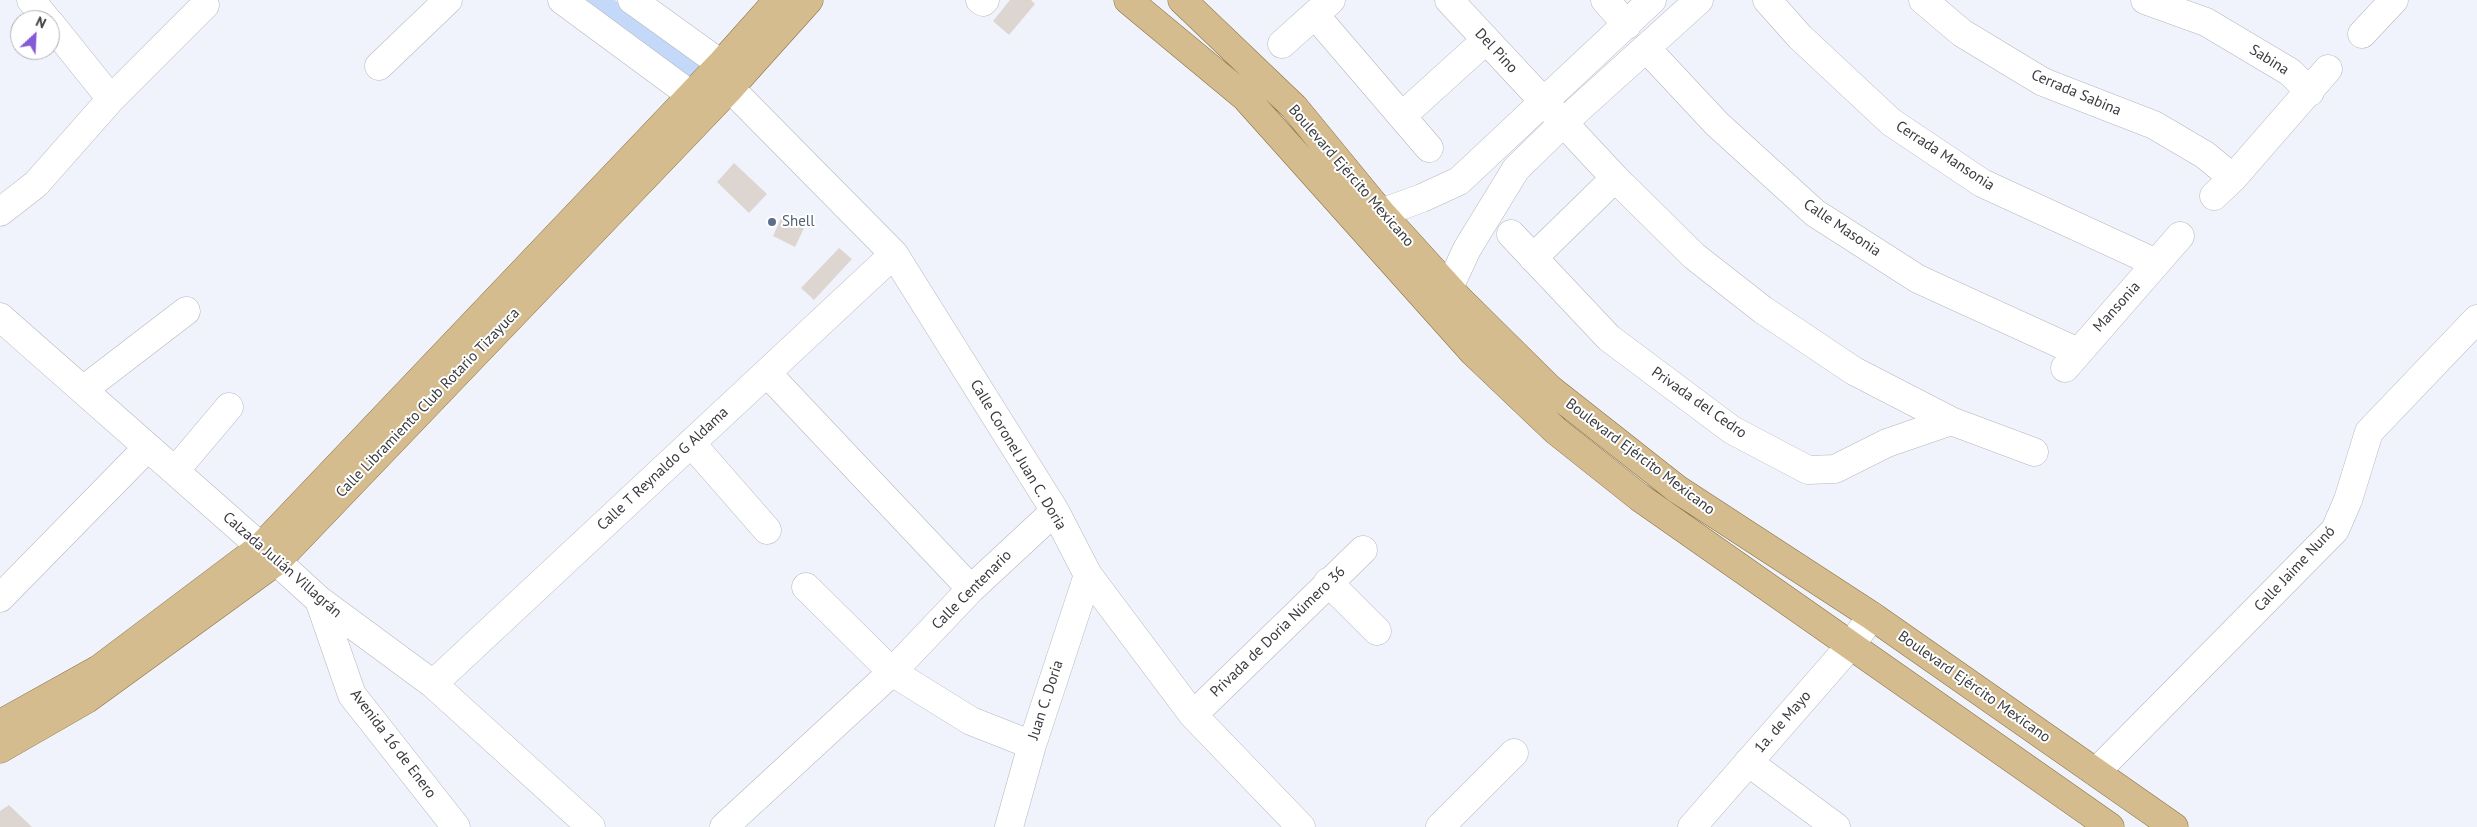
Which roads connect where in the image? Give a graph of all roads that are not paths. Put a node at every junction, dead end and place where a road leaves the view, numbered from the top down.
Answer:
1 (31, 0) edge
2 (448, 0) edge
3 (562, 0) edge
4 (632, 0) edge
5 (778, 0) edge
6 (808, 0) edge
7 (980, 0) edge
8 (985, 0) edge
9 (1128, 0) edge
10 (1182, 0) edge
11 (1450, 0) edge
12 (1605, 0) edge
13 (1652, 0) edge
14 (1699, 0) edge
15 (1767, 0) edge
16 (1923, 0) edge
17 (2145, 0) edge
18 (2394, 0) edge
19 (205, 5) dead end
20 (1323, 8) edge
21 (39, 10) edge
22 (1627, 24) junction
23 (2362, 34) dead end
24 (60, 35) edge
25 (1486, 40) junction
26 (1282, 44) dead end
27 (1646, 48) junction
28 (379, 66) dead end
29 (2328, 69) dead end
30 (725, 76) junction
31 (2310, 92) junction
32 (691, 95) junction
33 (111, 99) junction
34 (1543, 101) junction
35 (1402, 116) junction
36 (1563, 123) junction
37 (1495, 146) junction
38 (1429, 148) dead end
39 (1516, 169) junction
40 (1615, 178) junction
41 (1459, 181) junction
42 (0, 212) edge
43 (1488, 212) junction
44 (1381, 213) junction
45 (1511, 234) dead end
46 (2180, 236) dead end
47 (894, 254) junction
48 (1533, 258) junction
49 (2156, 263) junction
50 (1449, 288) junction
51 (186, 311) dead end
52 (0, 317) edge
53 (2477, 319) edge
54 (2071, 360) joint
55 (767, 373) junction
56 (83, 390) junction
57 (230, 407) dead end
58 (1951, 421) junction
59 (692, 443) junction
60 (148, 448) junction
61 (2034, 452) dead end
62 (175, 471) junction
63 (1055, 511) junction
64 (766, 530) dead end
65 (1363, 550) dead end
66 (269, 554) junction
67 (1088, 575) junction
68 (1328, 582) junction
69 (6, 583) edge
70 (806, 587) dead end
71 (971, 589) junction
72 (319, 600) junction
73 (1872, 616) junction
74 (1377, 631) dead end
75 (1850, 646) junction
76 (892, 672) junction
77 (433, 684) junction
78 (1193, 715) junction
79 (0, 724) edge
80 (1032, 745) junction
81 (0, 749) edge
82 (1514, 752) dead end
83 (1748, 762) junction
84 (2096, 772) junction
85 (456, 827) edge
86 (591, 827) edge
87 (724, 827) edge
88 (1009, 827) edge
89 (1301, 827) edge
90 (1440, 827) edge
91 (1692, 827) edge
92 (1836, 827) edge
93 (2110, 827) edge
94 (2174, 827) edge

1 - 21 street
2 - 28 street
3 - 32 street
4 - 30 street, Calle Coronel Juan C. Doria
5 - 30 main road, Calle Libramiento Club Rotario Tizayuca
6 - 30 main road, Calle Libramiento Club Rotario Tizayuca
7 - 8 street
9 - 75 main road, Boulevard Ejército Mexicano
10 - 44 main road, Boulevard Ejército Mexicano
11 - 25 street, Del Pino
12 - 22 street
13 - 22 street
14 - 27 street
15 - 49 street, Cerrada Mansonia
16 - 31 street, Cerrada Sabina
17 - 31 street, Sabina
18 - 23 street
19 - 33 street
20 - 26 street
20 - 35 street
22 - 34 street
24 - 33 street
25 - 34 street, Del Pino
25 - 35 street
27 - 36 street
27 - 54 street, Calle Masonia
29 - 31 street
30 - 32 main road, Calle Libramiento Club Rotario Tizayuca
30 - 47 street, Calle Coronel Juan C. Doria
30 - 66 main road, Calle Libramiento Club Rotario Tizayuca
32 - 66 main road, Calle Libramiento Club Rotario Tizayuca
33 - 42 street
34 - 36 street, Del Pino
34 - 37 street
35 - 38 street
36 - 39 street
36 - 40 street
37 - 39 street
37 - 41 street
39 - 43 street
40 - 48 street
40 - 58 street
41 - 43 street
41 - 44 street
43 - 50 street
44 - 50 main road, Boulevard Ejército Mexicano
45 - 48 street, Privada del Cedro
46 - 49 street, Mansonia
47 - 55 street, Calle T Reynaldo G Aldama
47 - 63 street, Calle Coronel Juan C. Doria
48 - 58 street, Privada del Cedro
49 - 54 street, Mansonia
50 - 73 main road, Boulevard Ejército Mexicano
51 - 56 street
52 - 56 street, Calzada Julián Villagrán
53 - 84 street, Calle Jaime Nunó
55 - 59 street, Calle T Reynaldo G Aldama
55 - 71 street
56 - 60 street, Calzada Julián Villagrán
57 - 62 street
58 - 61 street
59 - 64 street
59 - 77 street, Calle T Reynaldo G Aldama
60 - 62 street, Calzada Julián Villagrán
60 - 69 street
62 - 66 street, Calzada Julián Villagrán
63 - 67 street, Calle Coronel Juan C. Doria
63 - 71 street, Calle Centenario
65 - 68 street, Privada de Doria Número 36
66 - 72 street, Calzada Julián Villagrán
66 - 79 main road, Calle Libramiento Club Rotario Tizayuca
66 - 81 main road, Calle Libramiento Club Rotario Tizayuca
67 - 78 street, Calle Coronel Juan C. Doria
67 - 80 street, Juan C. Doria
68 - 74 street
68 - 78 street, Privada de Doria Número 36
70 - 76 street
71 - 76 street, Calle Centenario
72 - 77 street, Calzada Julián Villagrán
72 - 85 street, Avenida 16 de Enero
73 - 75 street, 1a. de Mayo
73 - 84 main road, Boulevard Ejército Mexicano
75 - 83 street, 1a. de Mayo
75 - 93 main road, Boulevard Ejército Mexicano
76 - 80 street
76 - 87 street, Calle Centenario
77 - 86 street, Calzada Julián Villagrán
78 - 89 street, Calle Coronel Juan C. Doria
80 - 88 street, Juan C. Doria
82 - 90 street
83 - 91 street, 1a. de Mayo
83 - 92 street
84 - 94 main road, Boulevard Ejército Mexicano

